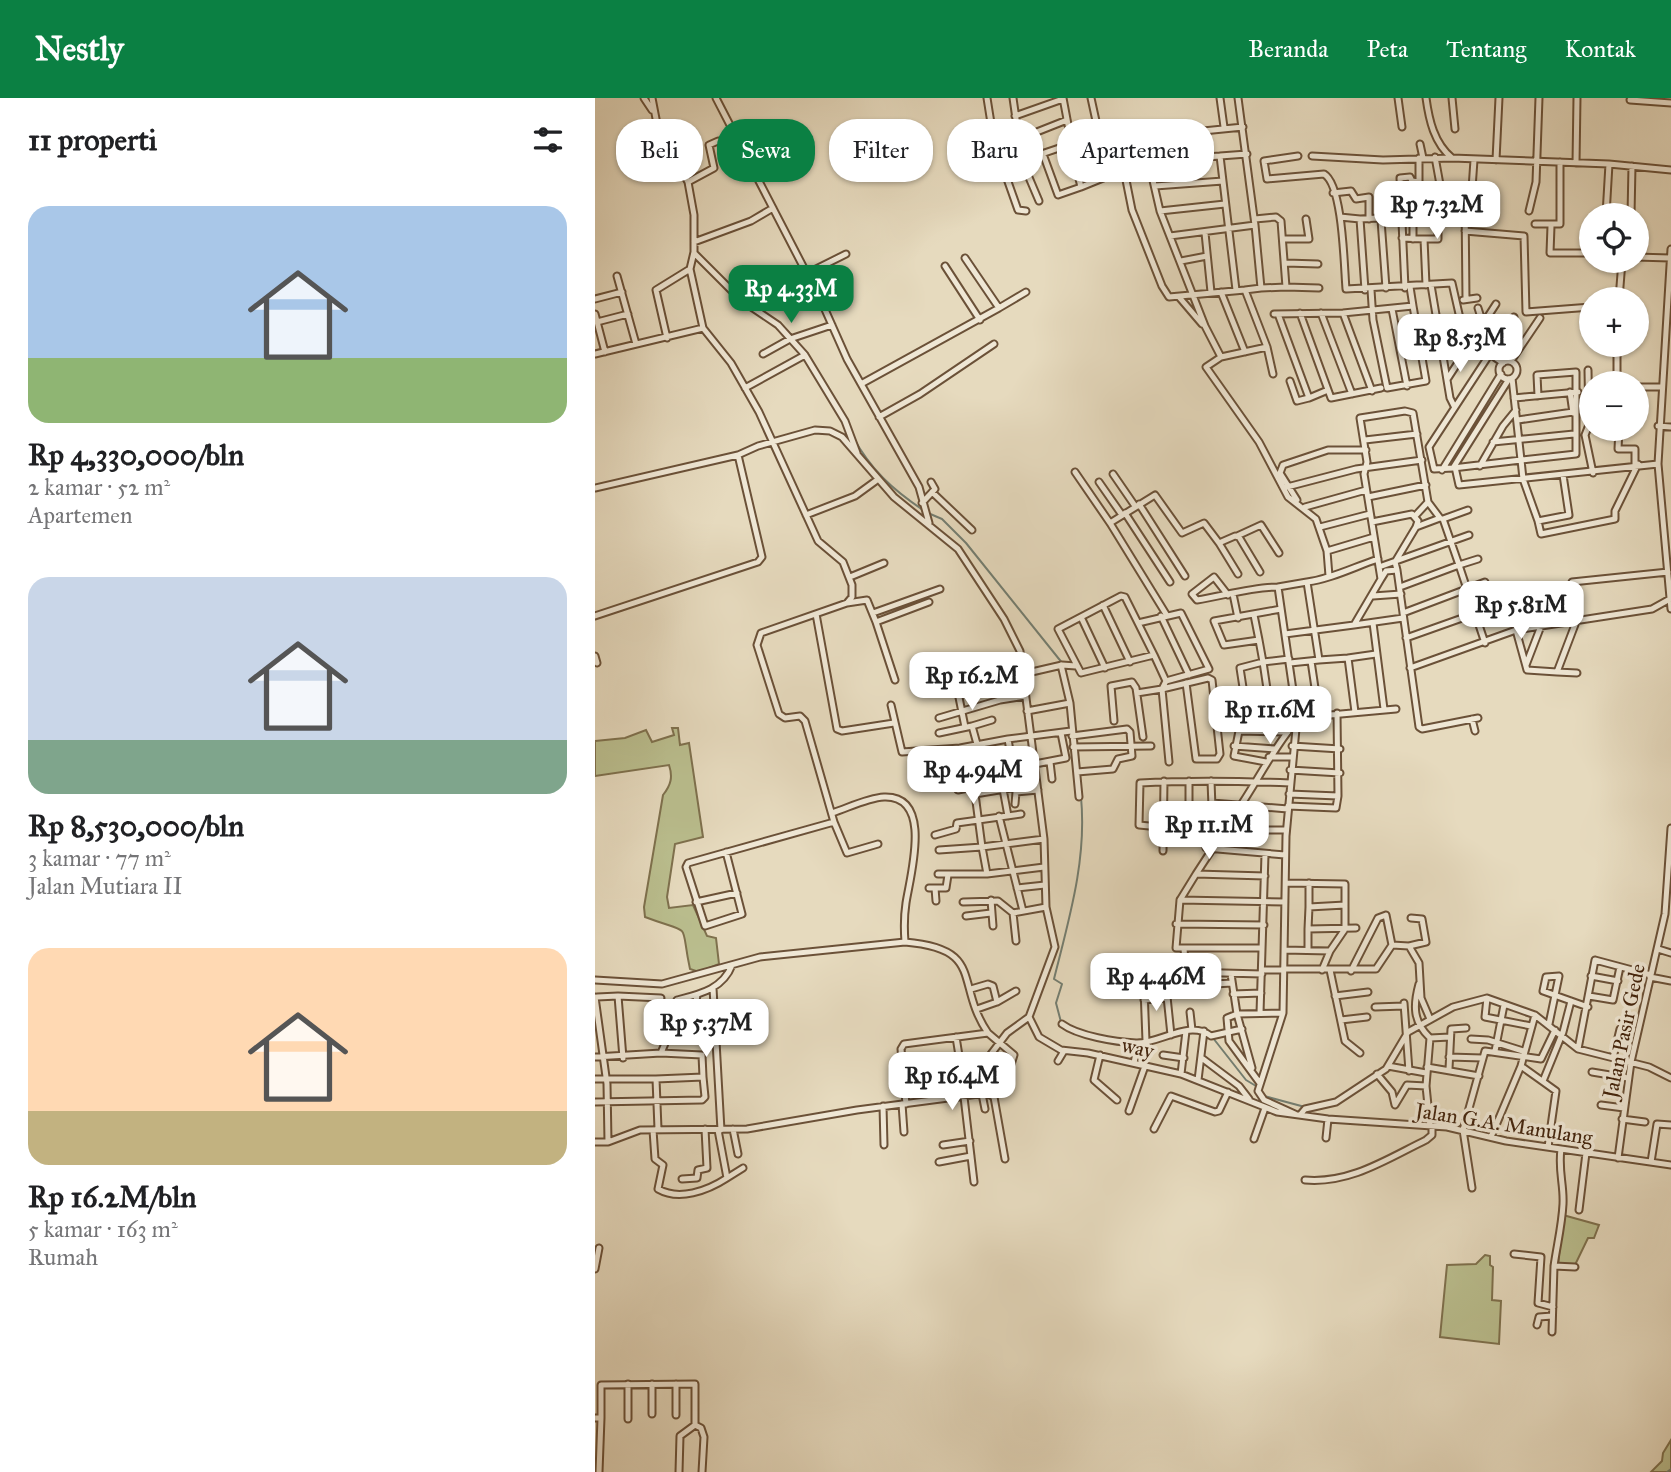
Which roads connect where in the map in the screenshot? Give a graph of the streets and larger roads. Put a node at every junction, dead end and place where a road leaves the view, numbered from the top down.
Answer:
1 (644, 98) edge
2 (652, 98) edge
3 (716, 98) edge
4 (987, 98) edge
5 (1013, 98) edge
6 (1063, 98) edge
7 (1091, 98) edge
8 (1220, 98) edge
9 (1238, 98) edge
10 (1398, 98) edge
11 (1426, 98) edge
12 (1452, 98) edge
13 (1499, 98) edge
14 (1539, 98) edge
15 (1577, 98) edge
16 (1630, 100) dead end
17 (1671, 103) edge
18 (654, 112) junction
19 (1016, 116) junction
20 (656, 119) edge
21 (990, 119) edge
22 (1016, 119) edge
23 (1067, 119) edge
24 (1095, 119) edge
25 (1224, 127) junction
26 (1243, 127) junction
27 (1402, 127) dead end
28 (1214, 128) edge
29 (1455, 128) dead end
30 (717, 141) edge
31 (1420, 144) dead end
32 (1057, 149) edge
33 (1269, 152) dead end
34 (1043, 154) joint
35 (1247, 154) junction
36 (1214, 156) edge
37 (1220, 156) junction
38 (1299, 156) dead end
39 (1312, 156) dead end
40 (1435, 157) junction
41 (1421, 158) junction
42 (1452, 158) junction
43 (1272, 159) junction
44 (1474, 160) junction
45 (1496, 160) junction
46 (1536, 161) junction
47 (1560, 162) junction
48 (1576, 163) junction
49 (1609, 164) junction
50 (1632, 166) junction
51 (1671, 170) edge
52 (703, 174) edge
53 (1223, 181) junction
54 (688, 182) edge
55 (1008, 182) edge
56 (1031, 182) edge
57 (1080, 182) edge
58 (1095, 182) edge
59 (1126, 182) edge
60 (1153, 182) edge
61 (1419, 182) junction
62 (1154, 186) junction
63 (1081, 187) junction
64 (1333, 193) junction
65 (1039, 201) dead end
66 (1402, 201) junction
67 (1471, 203) junction
68 (1607, 203) edge
69 (1630, 203) edge
70 (1225, 204) junction
71 (773, 208) junction
72 (1026, 211) dead end
73 (1160, 211) junction
74 (1413, 211) dead end
75 (1529, 211) dead end
76 (1340, 217) junction
77 (1306, 219) dead end
78 (1360, 219) junction
79 (1369, 219) junction
80 (1255, 222) junction
81 (1535, 224) dead end
82 (1438, 226) dead end
83 (1551, 226) junction
84 (1229, 229) junction
85 (1465, 231) junction
86 (1205, 233) junction
87 (1170, 236) junction
88 (1283, 239) junction
89 (1309, 239) junction
90 (1402, 239) junction
91 (1413, 239) junction
92 (1424, 239) junction
93 (1317, 240) dead end
94 (694, 242) junction
95 (1671, 249) edge
96 (694, 252) junction
97 (1579, 253) edge
98 (846, 254) dead end
99 (1207, 256) junction
100 (965, 258) dead end
101 (1649, 258) edge
102 (1671, 259) edge
103 (1181, 261) junction
104 (1286, 263) junction
105 (1318, 264) dead end
106 (945, 266) dead end
107 (690, 269) junction
108 (806, 274) junction
109 (617, 275) dead end
110 (810, 282) junction
111 (1429, 285) junction
112 (1286, 287) junction
113 (1408, 287) junction
114 (1261, 288) junction
115 (1319, 288) dead end
116 (1386, 288) junction
117 (1236, 290) junction
118 (1245, 290) junction
119 (1368, 290) junction
120 (622, 292) junction
121 (1026, 292) dead end
122 (1211, 292) junction
123 (1221, 292) junction
124 (1194, 295) junction
125 (1179, 297) junction
126 (1477, 298) dead end
127 (595, 299) edge
128 (1466, 299) junction
129 (1456, 301) junction
130 (1496, 304) dead end
131 (1413, 306) junction
132 (756, 308) junction
133 (999, 308) junction
134 (1478, 308) dead end
135 (1579, 308) edge
136 (1392, 309) junction
137 (1372, 310) junction
138 (1300, 313) junction
139 (1321, 313) junction
140 (1343, 313) junction
141 (595, 314) edge
142 (628, 314) junction
143 (1514, 317) dead end
144 (1540, 318) dead end
145 (980, 320) junction
146 (597, 322) junction
147 (1483, 324) junction
148 (832, 326) junction
149 (1205, 327) junction
150 (703, 328) junction
151 (667, 338) junction
152 (790, 339) junction
153 (1667, 341) edge
154 (1471, 342) junction
155 (636, 344) junction
156 (994, 344) dead end
157 (1267, 347) junction
158 (605, 352) junction
159 (1245, 352) junction
160 (1490, 353) junction
161 (595, 354) edge
162 (763, 354) dead end
163 (805, 355) junction
164 (1219, 359) junction
165 (1511, 361) junction
166 (1503, 363) junction
167 (1662, 369) junction
168 (1671, 370) edge
169 (1273, 374) dead end
170 (1501, 374) junction
171 (1448, 378) junction
172 (1511, 378) junction
173 (1290, 381) dead end
174 (861, 384) junction
175 (1407, 386) junction
176 (1649, 387) edge
177 (1661, 387) junction
178 (745, 388) junction
179 (1381, 388) dead end
180 (1328, 390) junction
181 (1372, 391) junction
182 (1570, 392) junction
183 (1578, 392) junction
184 (1352, 394) junction
185 (1538, 397) junction
186 (1309, 398) junction
187 (1514, 398) junction
188 (1454, 406) junction
189 (1516, 411) junction
190 (1573, 412) junction
191 (879, 417) junction
192 (1518, 420) junction
193 (1575, 421) junction
194 (1658, 426) junction
195 (1671, 427) edge
196 (1417, 434) junction
197 (1574, 434) junction
198 (1518, 439) junction
199 (1365, 440) junction
200 (1586, 441) edge
201 (1618, 441) edge
202 (773, 442) junction
203 (1493, 442) junction
204 (1366, 450) junction
205 (738, 455) junction
206 (858, 456) junction
207 (1422, 460) junction
208 (1521, 460) junction
209 (1658, 464) junction
210 (1636, 465) junction
211 (1480, 466) junction
212 (1454, 467) junction
213 (1365, 470) junction
214 (1442, 470) junction
215 (1075, 472) dead end
216 (1593, 473) junction
217 (1113, 474) dead end
218 (1563, 475) junction
219 (1523, 479) junction
220 (877, 480) junction
221 (932, 482) dead end
222 (1099, 482) dead end
223 (1426, 485) junction
224 (595, 488) edge
225 (1287, 488) junction
226 (932, 492) junction
227 (1367, 494) junction
228 (1428, 502) junction
229 (1137, 505) junction
230 (1302, 505) junction
231 (1671, 505) edge
232 (1660, 506) junction
233 (923, 507) junction
234 (1468, 510) dead end
235 (1123, 514) junction
236 (1370, 514) junction
237 (806, 515) junction
238 (1416, 515) junction
239 (1442, 518) junction
240 (1538, 521) junction
241 (1372, 522) junction
242 (1110, 523) junction
243 (930, 526) junction
244 (1320, 527) junction
245 (1416, 527) junction
246 (972, 530) dead end
247 (1469, 535) dead end
248 (1237, 536) junction
249 (1374, 537) junction
250 (1451, 542) junction
251 (1219, 543) junction
252 (1327, 551) junction
253 (1279, 553) dead end
254 (1377, 559) junction
255 (1478, 559) dead end
256 (1395, 562) junction
257 (884, 563) dead end
258 (1459, 565) junction
259 (1379, 567) junction
260 (1397, 570) junction
261 (1260, 572) dead end
262 (1668, 572) junction
263 (1238, 574) dead end
264 (1185, 576) dead end
265 (1329, 576) junction
266 (850, 577) junction
267 (1381, 579) junction
268 (1170, 582) dead end
269 (1307, 582) junction
270 (1572, 582) dead end
271 (1485, 583) dead end
272 (1278, 587) junction
273 (940, 589) dead end
274 (1467, 590) junction
275 (1400, 591) junction
276 (1230, 595) junction
277 (1373, 596) junction
278 (1670, 599) edge
279 (929, 602) dead end
280 (848, 603) junction
281 (1103, 605) junction
282 (1510, 606) dead end
283 (1281, 609) junction
284 (1671, 609) edge
285 (873, 613) junction
286 (816, 614) junction
287 (1163, 615) junction
288 (1254, 615) junction
289 (1403, 615) junction
290 (1475, 615) junction
291 (595, 616) edge
292 (1081, 617) junction
293 (1238, 618) junction
294 (876, 622) junction
295 (1576, 622) junction
296 (1138, 623) junction
297 (1373, 623) junction
298 (1354, 625) junction
299 (1541, 626) junction
300 (1516, 630) junction
301 (1315, 631) junction
302 (1285, 634) junction
303 (1406, 638) junction
304 (1259, 640) junction
305 (1485, 643) junction
306 (1376, 654) junction
307 (1154, 655) junction
308 (595, 656) edge
309 (951, 658) dead end
310 (1348, 658) junction
311 (1319, 660) junction
312 (1022, 661) junction
313 (1290, 661) junction
314 (1311, 661) junction
315 (1130, 662) junction
316 (1263, 662) junction
317 (597, 663) dead end
318 (1063, 665) junction
319 (1526, 665) junction
320 (1076, 666) junction
321 (995, 668) junction
322 (1105, 668) junction
323 (1410, 668) junction
324 (1557, 673) junction
325 (1577, 673) dead end
326 (1023, 674) junction
327 (1189, 675) junction
328 (956, 677) junction
329 (895, 680) dead end
330 (1167, 681) junction
331 (1186, 683) junction
332 (1162, 688) junction
333 (1137, 693) junction
334 (1025, 696) junction
335 (1000, 700) junction
336 (1070, 703) junction
337 (891, 705) dead end
338 (1246, 707) junction
339 (1271, 709) junction
340 (1297, 709) junction
341 (1384, 709) junction
342 (1396, 709) dead end
343 (1027, 711) junction
344 (962, 712) junction
345 (1355, 712) junction
346 (1338, 713) junction
347 (1319, 715) junction
348 (939, 718) dead end
349 (1297, 718) junction
350 (992, 720) dead end
351 (1114, 722) dead end
352 (894, 723) junction
353 (972, 726) junction
354 (965, 727) junction
355 (1294, 729) junction
356 (1238, 731) junction
357 (1475, 731) dead end
358 (939, 733) dead end
359 (1061, 733) junction
360 (1287, 733) junction
361 (1071, 734) junction
362 (1031, 737) junction
363 (1143, 737) dead end
364 (1008, 739) junction
365 (977, 744) junction
366 (1132, 746) junction
367 (1151, 746) dead end
368 (1234, 746) junction
369 (1292, 746) junction
370 (1073, 747) junction
371 (960, 748) junction
372 (1340, 748) junction
373 (1275, 749) junction
374 (1291, 757) junction
375 (1267, 760) junction
376 (1050, 762) junction
377 (1169, 762) dead end
378 (1035, 764) junction
379 (1290, 770) junction
380 (1077, 772) junction
381 (1340, 772) junction
382 (1052, 779) dead end
383 (1164, 781) junction
384 (1189, 781) junction
385 (1211, 781) junction
386 (1255, 781) junction
387 (1290, 783) junction
388 (1016, 787) junction
389 (1037, 787) junction
390 (1003, 789) junction
391 (958, 790) dead end
392 (974, 790) junction
393 (1289, 794) junction
394 (1338, 796) junction
395 (1079, 797) dead end
396 (1212, 803) junction
397 (1014, 804) dead end
398 (1239, 805) junction
399 (1288, 807) junction
400 (832, 813) junction
401 (1021, 814) dead end
402 (1008, 816) junction
403 (999, 817) junction
404 (979, 818) junction
405 (834, 822) junction
406 (1163, 828) junction
407 (1671, 828) edge
408 (1189, 829) junction
409 (1224, 830) junction
410 (1286, 830) junction
411 (1213, 833) junction
412 (936, 835) dead end
413 (1044, 839) junction
414 (1005, 843) junction
415 (878, 844) dead end
416 (982, 847) junction
417 (939, 850) dead end
418 (1163, 851) dead end
419 (1211, 851) junction
420 (726, 852) junction
421 (1671, 853) edge
422 (1265, 854) junction
423 (1285, 855) junction
424 (1044, 867) junction
425 (1012, 869) junction
426 (938, 874) dead end
427 (987, 874) junction
428 (1196, 874) junction
429 (948, 875) junction
430 (1265, 876) junction
431 (1669, 879) edge
432 (1287, 883) junction
433 (1308, 883) junction
434 (1045, 885) junction
435 (1017, 888) junction
436 (737, 892) junction
437 (991, 900) junction
438 (1181, 900) junction
439 (1669, 900) edge
440 (936, 901) dead end
441 (1264, 901) junction
442 (696, 902) junction
443 (963, 902) dead end
444 (1285, 902) junction
445 (1346, 905) junction
446 (1046, 907) junction
447 (1309, 907) junction
448 (1023, 911) junction
449 (991, 913) junction
450 (1013, 913) junction
451 (982, 914) junction
452 (1668, 914) edge
453 (966, 916) dead end
454 (1411, 918) dead end
455 (982, 923) dead end
456 (1176, 924) junction
457 (1264, 925) junction
458 (993, 926) dead end
459 (1356, 928) dead end
460 (1308, 929) junction
461 (1345, 929) junction
462 (1661, 933) junction
463 (1670, 935) edge
464 (1016, 941) dead end
465 (905, 942) junction
466 (1392, 946) junction
467 (1409, 946) junction
468 (1184, 948) junction
469 (1262, 948) junction
470 (1658, 949) junction
471 (1284, 950) junction
472 (1308, 950) junction
473 (1330, 951) junction
474 (1671, 953) edge
475 (732, 965) junction
476 (1620, 967) junction
477 (1185, 970) junction
478 (1283, 970) junction
479 (1322, 970) junction
480 (1330, 970) junction
481 (1351, 971) junction
482 (1262, 972) junction
483 (1231, 974) junction
484 (1106, 976) dead end
485 (1591, 976) junction
486 (1650, 976) junction
487 (595, 980) edge
488 (1618, 981) junction
489 (1671, 981) edge
490 (1232, 984) junction
491 (1419, 984) junction
492 (1166, 987) junction
493 (713, 988) junction
494 (971, 989) junction
495 (1016, 991) dead end
496 (1368, 992) dead end
497 (1261, 993) junction
498 (1233, 994) junction
499 (697, 995) junction
500 (618, 996) junction
501 (1335, 996) junction
502 (1589, 996) junction
503 (596, 997) edge
504 (661, 998) dead end
505 (1167, 998) junction
506 (1487, 998) junction
507 (677, 1000) dead end
508 (1144, 1000) junction
509 (1571, 1001) junction
510 (997, 1002) junction
511 (1504, 1005) junction
512 (1375, 1007) dead end
513 (1588, 1007) junction
514 (977, 1009) junction
515 (1190, 1012) dead end
516 (1260, 1013) junction
517 (1283, 1013) junction
518 (1237, 1014) junction
519 (1535, 1015) junction
520 (1029, 1017) junction
521 (1367, 1017) dead end
522 (1430, 1018) junction
523 (1341, 1020) junction
524 (1501, 1022) junction
525 (1417, 1023) junction
526 (1062, 1024) dead end
527 (1549, 1024) junction
528 (1531, 1026) junction
529 (1467, 1028) dead end
530 (1241, 1029) junction
531 (1407, 1029) junction
532 (1620, 1029) dead end
533 (1555, 1030) junction
534 (1189, 1031) junction
535 (1205, 1031) junction
536 (1226, 1032) junction
537 (988, 1033) junction
538 (1563, 1034) junction
539 (1171, 1035) junction
540 (956, 1037) junction
541 (1450, 1037) junction
542 (1430, 1038) junction
543 (1471, 1040) dead end
544 (1146, 1041) junction
545 (1497, 1042) junction
546 (1138, 1043) junction
547 (999, 1044) junction
548 (1578, 1047) junction
549 (1064, 1051) junction
550 (1495, 1051) junction
551 (1523, 1051) junction
552 (661, 1053) junction
553 (1360, 1054) dead end
554 (1100, 1055) junction
555 (1163, 1055) dead end
556 (595, 1057) edge
557 (604, 1057) junction
558 (1449, 1057) junction
559 (1613, 1057) junction
560 (623, 1058) junction
561 (1184, 1058) junction
562 (1475, 1058) junction
563 (1482, 1058) junction
564 (1203, 1059) junction
565 (1521, 1059) junction
566 (1058, 1061) dead end
567 (960, 1062) dead end
568 (1631, 1062) junction
569 (1134, 1063) junction
570 (1145, 1066) junction
571 (1388, 1066) junction
572 (1521, 1066) junction
573 (1448, 1069) junction
574 (1427, 1070) junction
575 (1409, 1071) junction
576 (1009, 1072) dead end
577 (1253, 1072) junction
578 (1592, 1072) dead end
579 (1471, 1073) junction
580 (1181, 1074) junction
581 (1377, 1074) junction
582 (1479, 1076) junction
583 (703, 1077) junction
584 (1628, 1078) junction
585 (1671, 1078) edge
586 (595, 1079) edge
587 (606, 1079) junction
588 (656, 1079) junction
589 (1198, 1080) junction
590 (1543, 1081) junction
591 (1259, 1082) junction
592 (1426, 1086) junction
593 (984, 1093) junction
594 (1228, 1093) junction
595 (964, 1097) junction
596 (1117, 1100) dead end
597 (595, 1102) edge
598 (608, 1102) junction
599 (656, 1102) junction
600 (1251, 1102) junction
601 (904, 1104) junction
602 (1601, 1105) dead end
603 (883, 1106) junction
604 (1265, 1108) junction
605 (1624, 1108) junction
606 (985, 1109) dead end
607 (1129, 1111) dead end
608 (1298, 1115) junction
609 (1328, 1119) junction
610 (1622, 1119) junction
611 (1646, 1122) dead end
612 (1671, 1125) edge
613 (1431, 1126) junction
614 (705, 1129) junction
615 (733, 1129) junction
616 (1154, 1129) dead end
617 (656, 1130) junction
618 (720, 1130) junction
619 (1463, 1130) junction
620 (904, 1132) dead end
621 (1491, 1137) junction
622 (1326, 1138) dead end
623 (1254, 1139) dead end
624 (970, 1141) junction
625 (595, 1142) edge
626 (608, 1142) junction
627 (884, 1145) dead end
628 (943, 1145) dead end
629 (1548, 1147) junction
630 (1561, 1149) junction
631 (1586, 1153) junction
632 (738, 1154) dead end
633 (971, 1156) junction
634 (1618, 1157) junction
635 (1005, 1159) dead end
636 (939, 1161) dead end
637 (1651, 1162) junction
638 (1671, 1165) edge
639 (743, 1168) dead end
640 (727, 1178) junction
641 (682, 1179) dead end
642 (1305, 1180) dead end
643 (974, 1182) dead end
644 (1472, 1188) dead end
645 (1580, 1210) dead end
646 (599, 1248) dead end
647 (1514, 1254) dead end
648 (1541, 1257) junction
649 (1556, 1258) junction
650 (1555, 1266) junction
651 (1575, 1267) dead end
652 (595, 1269) edge
653 (1553, 1307) junction
654 (1552, 1316) junction
655 (1537, 1325) dead end
656 (1552, 1332) dead end
657 (628, 1384) junction
658 (652, 1384) junction
659 (676, 1384) junction
660 (652, 1414) dead end
661 (676, 1415) dead end
662 (598, 1418) edge
663 (628, 1419) dead end
664 (695, 1425) junction
665 (599, 1472) edge
666 (680, 1472) edge
667 (702, 1472) edge

1 - 18 street
2 - 18 street
3 - 71 street
4 - 21 street
5 - 19 street
6 - 19 street
6 - 23 street
7 - 24 street
8 - 25 street
9 - 26 street
10 - 27 street
11 - 42 street
12 - 29 street
13 - 45 street
14 - 46 street
15 - 48 street
16 - 17 street
18 - 20 street
19 - 22 street
25 - 26 street
25 - 28 street
26 - 35 street
30 - 52 street
31 - 41 street
32 - 34 street
33 - 43 street
34 - 63 street
35 - 37 street
35 - 80 street
36 - 37 street
37 - 53 street
38 - 43 street
39 - 41 street
40 - 41 street
40 - 42 street
40 - 67 street
41 - 61 street
42 - 44 street
43 - 64 street
44 - 45 street
44 - 67 street
45 - 46 street
46 - 47 street
46 - 75 street
47 - 48 street
47 - 83 street
48 - 49 street
49 - 50 street
49 - 68 street
50 - 51 street
50 - 69 street
53 - 62 street
53 - 70 street
54 - 94 street
55 - 72 street
56 - 65 street
57 - 63 street
58 - 63 street
59 - 125 street
60 - 62 street
61 - 66 street
61 - 66 street
62 - 73 street
64 - 76 street
64 - 79 street
66 - 90 street
67 - 85 street
70 - 73 street
70 - 84 street
71 - 94 street
71 - 108 street
73 - 87 street
74 - 91 street
76 - 78 street
76 - 119 street
77 - 89 street
78 - 79 street
78 - 119 street
79 - 116 street
80 - 84 street
80 - 88 street
80 - 114 street
81 - 83 street
82 - 92 street
83 - 97 street
84 - 86 street
84 - 117 street
85 - 128 street
85 - 135 street
86 - 87 street
86 - 99 street
87 - 103 street
88 - 89 street
88 - 104 street
89 - 93 street
90 - 91 street
90 - 113 street
91 - 92 street
92 - 111 street
94 - 96 street
95 - 102 street
96 - 107 street
96 - 132 street
98 - 108 street
99 - 103 street
99 - 122 street
100 - 133 street
101 - 102 street
102 - 153 street
103 - 124 street
104 - 105 street
104 - 112 street
106 - 145 street
107 - 150 street
107 - 151 street
108 - 110 street
109 - 120 street
110 - 132 street
110 - 148 street
111 - 113 street
111 - 129 street
111 - 171 street
112 - 114 street
112 - 115 street
113 - 116 street
113 - 131 street
114 - 118 street
116 - 119 street
117 - 118 street
117 - 123 street
118 - 157 street
119 - 137 street
120 - 127 street
120 - 142 street
121 - 133 street
122 - 123 street
122 - 124 street
123 - 159 street
124 - 125 street
124 - 149 street
125 - 149 street
126 - 128 street
128 - 129 street
129 - 154 street
130 - 147 street
131 - 136 street
131 - 175 street
132 - 152 street
133 - 145 street
134 - 147 street
136 - 137 street
136 - 175 street
137 - 140 street
137 - 175 street
138 - 139 street
138 - 180 street
138 - 186 street
139 - 140 street
139 - 184 street
140 - 181 street
141 - 146 street
142 - 146 street
142 - 155 street
143 - 160 street
144 - 165 street
145 - 174 street
146 - 158 street
147 - 154 street
148 - 152 street
148 - 174 street
149 - 164 street
150 - 151 street
150 - 178 street
151 - 155 street
152 - 162 street
152 - 163 street
153 - 167 street
154 - 160 street
154 - 171 street
155 - 158 street
156 - 191 street
157 - 159 street
157 - 169 street
158 - 161 street
159 - 164 street
160 - 166 street
160 - 188 street
163 - 178 street
163 - 206 street
164 - 230 street
165 - 166 street
165 - 172 street
166 - 170 street
167 - 168 street
167 - 177 street
170 - 172 street
170 - 214 street
171 - 188 street
172 - 187 street
172 - 212 street
173 - 186 street
174 - 191 street
176 - 177 street
177 - 194 street
178 - 202 street
179 - 181 street
180 - 184 street
180 - 186 street
181 - 184 street
182 - 183 street
182 - 185 street
182 - 190 street
183 - 185 street
183 - 193 street
185 - 187 street
187 - 189 street
188 - 214 street
189 - 192 street
189 - 203 street
190 - 192 street
190 - 193 street
191 - 233 street
192 - 198 street
193 - 197 street
194 - 195 street
194 - 209 street
196 - 199 street
196 - 199 street
196 - 207 street
197 - 198 street
197 - 208 street
198 - 203 street
198 - 208 street
199 - 204 street
200 - 216 street
201 - 210 street
202 - 205 street
202 - 206 street
202 - 237 street
203 - 211 street
204 - 213 street
204 - 225 street
205 - 224 street
205 - 291 street
206 - 220 street
207 - 213 street
207 - 223 street
208 - 211 street
208 - 219 street
209 - 210 street
209 - 232 street
210 - 216 street
210 - 240 street
211 - 212 street
212 - 214 street
212 - 219 street
213 - 225 street
213 - 227 street
215 - 242 street
216 - 218 street
217 - 229 street
218 - 219 street
218 - 240 street
219 - 240 street
220 - 237 street
220 - 243 street
221 - 226 street
222 - 235 street
223 - 227 street
223 - 228 street
225 - 230 street
226 - 233 street
226 - 246 street
227 - 230 street
227 - 236 street
228 - 238 street
228 - 239 street
229 - 235 street
229 - 251 street
229 - 264 street
230 - 244 street
231 - 232 street
232 - 262 street
233 - 243 street
234 - 239 street
235 - 242 street
235 - 268 street
236 - 241 street
236 - 244 street
237 - 266 street
238 - 241 street
238 - 245 street
239 - 245 street
239 - 250 street
241 - 249 street
242 - 287 street
243 - 312 street
244 - 252 street
245 - 256 street
247 - 250 street
248 - 251 street
248 - 253 street
248 - 261 street
249 - 252 street
249 - 254 street
250 - 256 street
250 - 258 street
251 - 263 street
252 - 265 street
254 - 259 street
254 - 265 street
255 - 258 street
256 - 259 street
256 - 260 street
257 - 266 street
258 - 274 street
258 - 275 street
259 - 267 street
260 - 267 street
260 - 275 street
262 - 270 street
262 - 278 street
265 - 269 street
266 - 280 street
267 - 277 street
269 - 272 street
269 - 301 street
271 - 274 street
272 - 276 street
272 - 283 street
273 - 285 street
274 - 289 street
274 - 290 street
275 - 277 street
275 - 289 street
276 - 276 street
276 - 293 street
277 - 298 street
278 - 284 street
278 - 295 street
279 - 294 street
280 - 285 street
280 - 286 street
281 - 292 street
281 - 296 street
281 - 315 street
282 - 290 street
283 - 288 street
283 - 302 street
285 - 294 street
286 - 352 street
286 - 400 street
287 - 296 street
287 - 327 street
287 - 327 street
288 - 293 street
288 - 304 street
289 - 297 street
289 - 303 street
290 - 303 street
290 - 305 street
292 - 320 street
292 - 322 street
293 - 304 street
294 - 329 street
295 - 299 street
295 - 324 street
296 - 307 street
297 - 298 street
297 - 306 street
298 - 301 street
299 - 300 street
299 - 319 street
300 - 305 street
300 - 319 street
301 - 302 street
301 - 311 street
302 - 313 street
303 - 323 street
304 - 316 street
305 - 323 street
306 - 310 street
306 - 341 street
307 - 315 street
307 - 330 street
308 - 317 street
309 - 328 street
310 - 311 street
310 - 345 street
311 - 314 street
312 - 321 street
312 - 326 street
313 - 314 street
313 - 316 street
313 - 340 street
314 - 347 street
315 - 322 street
316 - 338 street
316 - 339 street
318 - 320 street
318 - 326 street
318 - 336 street
319 - 324 street
320 - 322 street
321 - 328 street
321 - 335 street
323 - 357 street
324 - 325 street
326 - 334 street
327 - 330 street
328 - 344 street
330 - 332 street
331 - 331 street
331 - 332 street
332 - 333 street
332 - 377 street
333 - 351 street
333 - 363 street
334 - 335 street
334 - 343 street
335 - 344 street
336 - 343 street
336 - 361 street
337 - 352 street
338 - 339 street
338 - 356 street
339 - 340 street
340 - 349 street
341 - 342 street
341 - 345 street
343 - 362 street
344 - 348 street
344 - 354 street
345 - 346 street
346 - 347 street
346 - 372 street
347 - 349 street
349 - 355 street
350 - 353 street
352 - 371 street
353 - 354 street
353 - 365 street
354 - 358 street
355 - 360 street
355 - 369 street
356 - 360 street
356 - 368 street
359 - 361 street
359 - 362 street
359 - 376 street
360 - 373 street
361 - 366 street
361 - 370 street
362 - 364 street
362 - 378 street
364 - 365 street
364 - 388 street
365 - 371 street
366 - 367 street
366 - 370 street
366 - 380 street
368 - 373 street
368 - 375 street
369 - 372 street
369 - 374 street
370 - 380 street
371 - 392 street
372 - 381 street
373 - 375 street
374 - 375 street
374 - 379 street
375 - 386 street
376 - 378 street
376 - 382 street
378 - 389 street
379 - 381 street
379 - 387 street
380 - 395 street
381 - 394 street
383 - 384 street
383 - 406 street
383 - 406 street
384 - 385 street
384 - 408 street
385 - 386 street
385 - 396 street
386 - 387 street
386 - 398 street
387 - 393 street
388 - 389 street
388 - 390 street
389 - 397 street
389 - 413 street
390 - 392 street
390 - 402 street
391 - 392 street
392 - 404 street
393 - 394 street
393 - 399 street
394 - 399 street
396 - 398 street
396 - 411 street
398 - 399 street
398 - 409 street
399 - 410 street
400 - 405 street
400 - 465 street
401 - 402 street
402 - 403 street
403 - 404 street
403 - 414 street
404 - 412 street
404 - 416 street
405 - 415 street
405 - 420 street
406 - 408 street
406 - 418 street
407 - 421 street, Jalan Pasir Gede
408 - 411 street
409 - 410 street
409 - 411 street
410 - 423 street
411 - 419 street
413 - 414 street
413 - 424 street
414 - 416 street
414 - 425 street
416 - 417 street
416 - 427 street
419 - 422 street
419 - 428 street
420 - 436 street
420 - 442 street
421 - 431 street, Jalan Pasir Gede
422 - 423 street
422 - 430 street
423 - 432 street
424 - 425 street
424 - 434 street
425 - 427 street
425 - 435 street
426 - 429 street
427 - 429 street
428 - 430 street
428 - 438 street
429 - 440 street
430 - 441 street
431 - 439 street, Jalan Pasir Gede
432 - 433 street
432 - 444 street
433 - 445 street
433 - 447 street
434 - 435 street
434 - 446 street
435 - 448 street
436 - 442 street
436 - 442 street
437 - 443 street
437 - 449 street
437 - 450 street
438 - 441 street
438 - 456 street
439 - 452 street, Jalan Pasir Gede
441 - 444 street
441 - 457 street
444 - 471 street
445 - 447 street
445 - 461 street
446 - 448 street
446 - 520 street
447 - 460 street
448 - 450 street
449 - 451 street
449 - 458 street
450 - 464 street
451 - 453 street
451 - 455 street
452 - 462 street, Jalan Pasir Gede
454 - 467 street
456 - 457 street
456 - 468 street
457 - 469 street
459 - 461 street
460 - 461 street
460 - 472 street
461 - 473 street
462 - 463 street
462 - 470 street, Jalan Pasir Gede
465 - 475 street
465 - 494 street
466 - 467 street
466 - 481 street
466 - 481 street
467 - 491 street
468 - 469 street
468 - 477 street
469 - 482 street
470 - 474 street
470 - 486 street, Jalan Pasir Gede
471 - 472 street
471 - 478 street
472 - 473 street
473 - 479 street
475 - 487 street
475 - 493 street
476 - 485 street
476 - 486 street
476 - 488 street
477 - 483 street
477 - 484 street
478 - 479 street
478 - 482 street
478 - 517 street
479 - 480 street
480 - 481 street
480 - 501 street
482 - 483 street
482 - 497 street
483 - 490 street
485 - 488 street
485 - 502 street
486 - 489 street
486 - 568 street, Jalan Pasir Gede
488 - 502 street
490 - 492 street
490 - 498 street
491 - 522 street
491 - 525 street
492 - 505 street
492 - 508 street
493 - 499 street
493 - 618 street
494 - 510 street
494 - 514 street
495 - 510 street
496 - 501 street
497 - 498 street
497 - 516 street
498 - 518 street
499 - 507 street
499 - 552 street
500 - 503 street
500 - 504 street
500 - 560 street
501 - 523 street
502 - 513 street
503 - 557 street
505 - 508 street
505 - 539 street
506 - 511 street
506 - 522 street
506 - 524 street
508 - 544 street
509 - 513 street
509 - 527 street
509 - 538 street
510 - 514 street
511 - 519 street
511 - 524 street
512 - 531 street
513 - 548 street
514 - 537 street
515 - 534 street
516 - 517 street
516 - 518 street
517 - 591 street
518 - 530 street
518 - 536 street
519 - 527 street
519 - 528 street
520 - 547 street
520 - 549 street, way
521 - 523 street
522 - 525 street
523 - 553 street
524 - 528 street
524 - 545 street
525 - 531 street
525 - 542 street
526 - 546 street
527 - 533 street
528 - 551 street
529 - 541 street
530 - 536 street
530 - 577 street
531 - 571 street
531 - 575 street
532 - 559 street
533 - 538 street
533 - 565 street
534 - 535 street
534 - 539 street
534 - 561 street
535 - 536 street
535 - 564 street
536 - 577 street
537 - 540 street
537 - 547 street
538 - 548 street
538 - 590 street
539 - 544 street
540 - 567 street
540 - 601 street
541 - 542 street
541 - 558 street
542 - 574 street
543 - 545 street
544 - 546 street
545 - 550 street
545 - 551 street
546 - 569 street
547 - 576 street
547 - 593 street
548 - 559 street
549 - 554 street, way
549 - 566 street
550 - 563 street
550 - 565 street
551 - 565 street
552 - 560 street
552 - 583 street
554 - 569 street, way
554 - 596 street
555 - 561 street
556 - 557 street
557 - 560 street
557 - 587 street
558 - 562 street
558 - 573 street
559 - 568 street
561 - 580 street
562 - 563 street
562 - 579 street
563 - 582 street
564 - 589 street
564 - 600 street
565 - 572 street
568 - 584 street, Jalan Pasir Gede
568 - 585 street
569 - 570 street, way
570 - 580 street, way
570 - 607 street
571 - 575 street
571 - 581 street
572 - 590 street
572 - 621 street
573 - 574 street
573 - 579 street
574 - 575 street
574 - 592 street
577 - 591 street
578 - 584 street
579 - 582 street
580 - 589 street, way
581 - 592 street
581 - 608 street
582 - 619 street
583 - 588 street
583 - 599 street
584 - 605 street, Jalan Pasir Gede
586 - 587 street
587 - 588 street
587 - 598 street
588 - 599 street
589 - 594 street, way
590 - 629 street
591 - 608 street
592 - 613 street
593 - 595 street
593 - 606 street
593 - 635 street
594 - 600 street, way
594 - 616 street
595 - 601 street
595 - 624 street
597 - 598 street
598 - 599 street
598 - 626 street
599 - 617 street
600 - 604 street, Jalan G.A. Manulang
601 - 603 street
601 - 620 street
602 - 605 street
603 - 615 street
603 - 627 street
604 - 608 street, Jalan G.A. Manulang
604 - 623 street
605 - 610 street, Jalan Pasir Gede
608 - 609 street, Jalan G.A. Manulang
609 - 613 street, Jalan G.A. Manulang
609 - 622 street
610 - 611 street
610 - 634 street, Jalan Pasir Gede
612 - 637 street
613 - 619 street, Jalan G.A. Manulang
613 - 642 street
614 - 617 street
614 - 618 street
614 - 641 street
615 - 618 street
615 - 632 street
617 - 626 street
617 - 640 street
618 - 640 street
619 - 621 street, Jalan G.A. Manulang
619 - 644 street
621 - 629 street, Jalan G.A. Manulang
624 - 628 street
624 - 633 street
625 - 626 street
629 - 630 street, Jalan G.A. Manulang
630 - 631 street, Jalan G.A. Manulang
630 - 649 street
631 - 634 street, Jalan G.A. Manulang
631 - 645 street
633 - 636 street
633 - 643 street
634 - 637 street, Jalan G.A. Manulang
637 - 638 street, Jalan G.A. Manulang
639 - 640 street
646 - 652 street
647 - 648 street
648 - 649 street
648 - 653 street
649 - 650 street
650 - 651 street
650 - 653 street
653 - 654 street
654 - 655 street
654 - 656 street
657 - 658 street
657 - 662 street
657 - 663 street
658 - 659 street
658 - 660 street
659 - 661 street
659 - 664 street
662 - 665 street
664 - 666 street
664 - 667 street

